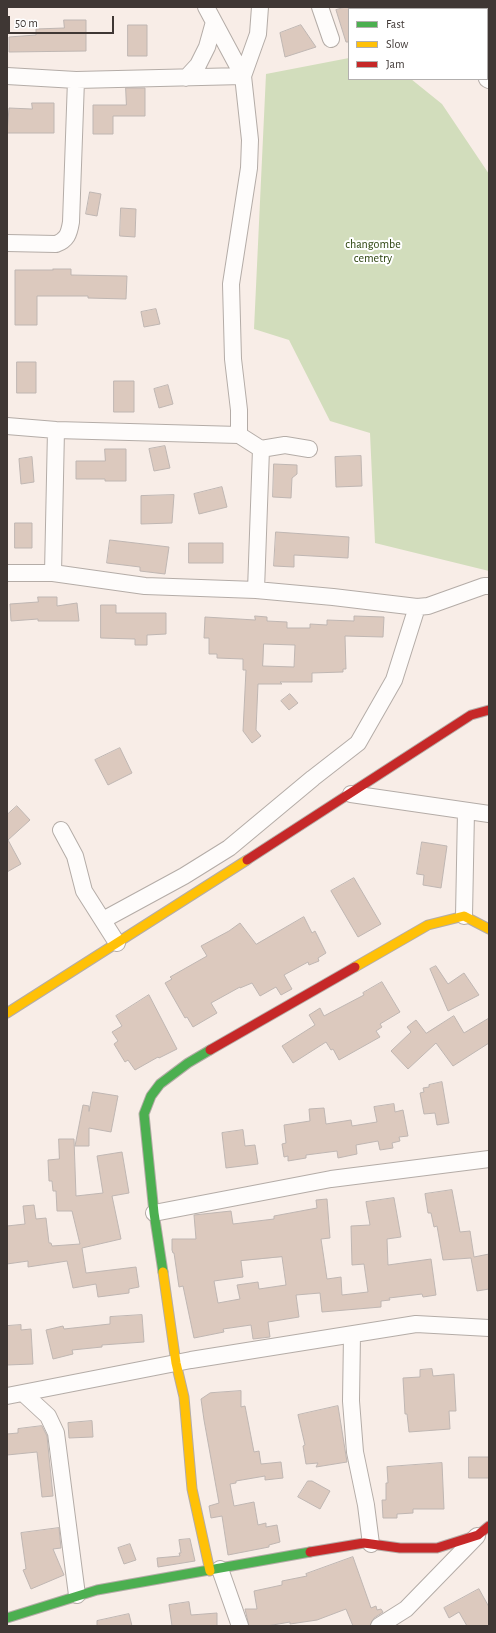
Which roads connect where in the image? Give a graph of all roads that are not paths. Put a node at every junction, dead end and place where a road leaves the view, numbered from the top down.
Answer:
1 (206, 7) edge
2 (260, 7) edge
3 (320, 7) edge
4 (214, 22) junction
5 (331, 39) dead end
6 (7, 76) edge
7 (243, 76) junction
8 (186, 78) junction
9 (76, 80) junction
10 (7, 243) edge
11 (7, 426) edge
12 (56, 430) junction
13 (238, 435) junction
14 (262, 449) junction
15 (309, 449) dead end
16 (7, 573) edge
17 (53, 573) junction
18 (489, 586) edge
19 (256, 590) junction
20 (417, 607) junction
21 (489, 710) edge
22 (351, 794) junction
23 (466, 811) junction
24 (489, 814) edge
25 (61, 830) dead end
26 (464, 916) junction
27 (103, 920) junction
28 (489, 929) edge
29 (117, 943) junction
30 (7, 1013) edge
31 (489, 1159) edge
32 (154, 1213) junction
33 (489, 1328) edge
34 (352, 1335) junction
35 (176, 1363) junction
36 (23, 1393) junction
37 (7, 1396) edge
38 (483, 1531) edge
39 (371, 1544) junction
40 (215, 1570) junction
41 (77, 1596) junction
42 (7, 1618) edge
43 (240, 1626) edge
44 (379, 1626) edge

1 - 4 street
2 - 7 street
3 - 5 street
4 - 7 street
4 - 8 street
6 - 9 street
7 - 8 street
7 - 13 street
8 - 9 street
9 - 10 street
11 - 12 street
12 - 13 street
12 - 17 street
13 - 14 street
14 - 15 street
14 - 19 street
16 - 17 street
17 - 19 street
18 - 20 street
19 - 20 street
20 - 27 street
21 - 22 street
22 - 23 street
22 - 29 street
23 - 24 street
23 - 26 street
25 - 27 street
26 - 28 street
26 - 32 street
27 - 29 street
29 - 30 street
31 - 32 street
32 - 35 street
33 - 34 street
34 - 35 street
34 - 39 street
35 - 36 street
35 - 40 street
36 - 37 street
36 - 41 street
38 - 39 street
38 - 44 street
39 - 40 street
40 - 41 street
40 - 43 street
41 - 42 street

